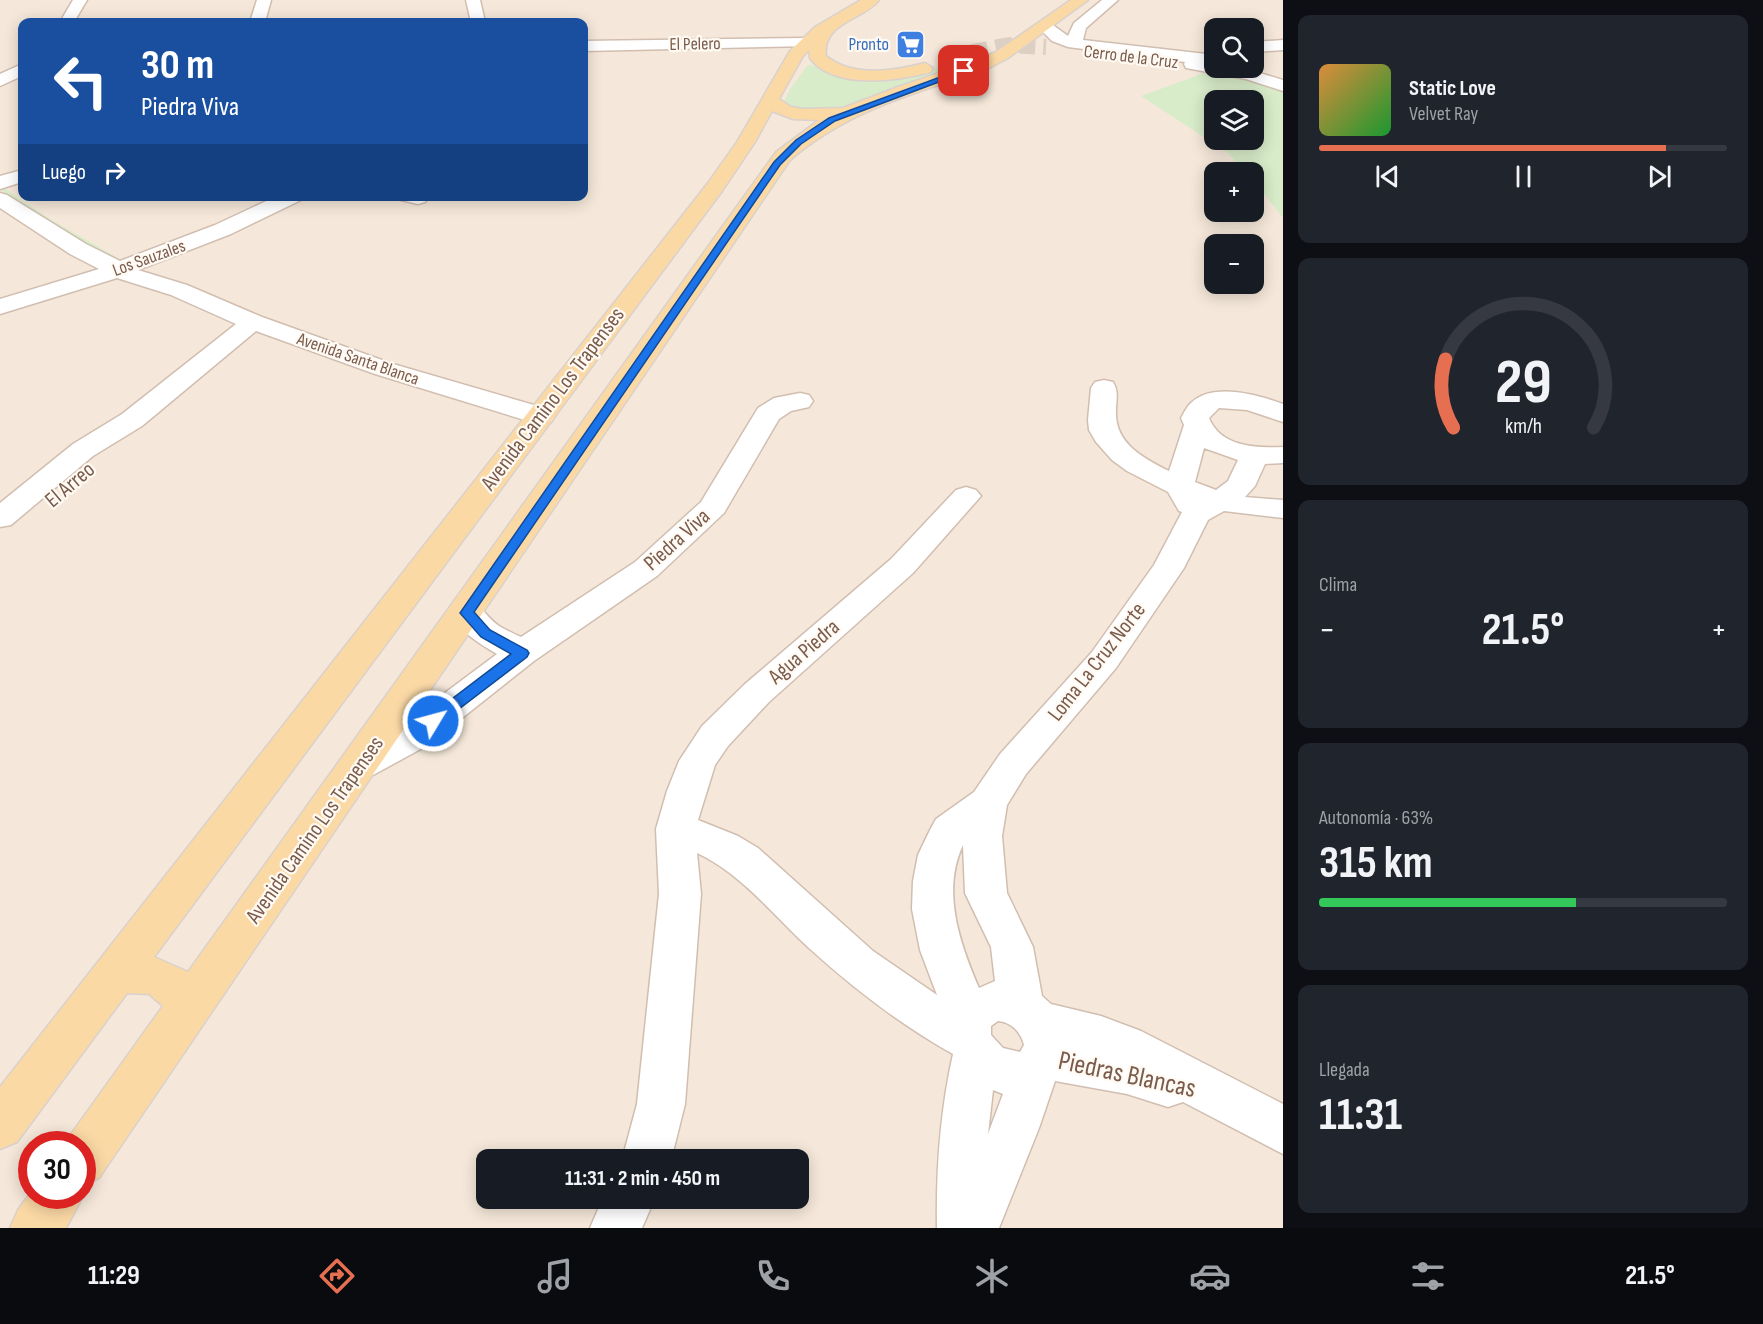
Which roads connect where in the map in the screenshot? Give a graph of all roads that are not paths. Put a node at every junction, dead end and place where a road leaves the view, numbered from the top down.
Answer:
1 (80, 0) edge
2 (264, 0) edge
3 (459, 0) edge
4 (473, 0) edge
5 (872, 0) edge
6 (1081, 0) edge
7 (1111, 0) edge
8 (69, 18) edge
9 (259, 18) edge
10 (462, 18) edge
11 (477, 18) edge
12 (828, 26) junction
13 (1045, 37) junction
14 (806, 43) junction
15 (1074, 44) junction
16 (588, 46) edge
17 (1264, 51) edge
18 (972, 52) tunnel mouth
19 (1282, 58) edge
20 (1204, 59) edge
21 (1264, 59) edge
22 (1185, 61) junction
23 (1264, 62) edge
24 (1204, 64) edge
25 (18, 71) edge
26 (0, 81) edge
27 (1283, 86) edge
28 (769, 100) junction
29 (851, 111) junction
30 (22, 201) edge
31 (35, 201) edge
32 (283, 201) edge
33 (128, 266) junction
34 (0, 307) edge
35 (253, 322) junction
36 (1104, 388) dead end
37 (800, 401) dead end
38 (1279, 409) edge
39 (541, 416) junction
40 (132, 420) junction
41 (1197, 426) junction
42 (1283, 455) edge
43 (1254, 456) junction
44 (966, 496) dead end
45 (1198, 500) junction
46 (1283, 509) edge
47 (0, 518) edge
48 (0, 544) edge
49 (466, 613) junction
50 (522, 653) junction
51 (362, 764) junction
52 (988, 802) junction
53 (676, 829) junction
54 (112, 975) junction
55 (190, 1007) junction
56 (971, 1037) junction
57 (1035, 1038) junction
58 (0, 1125) edge
59 (1280, 1126) edge
60 (96, 1141) edge
61 (649, 1149) edge
62 (49, 1209) edge
63 (625, 1209) edge
64 (36, 1228) edge
65 (616, 1228) edge
66 (963, 1228) edge
67 (973, 1228) edge

1 - 8 street
2 - 9 street
3 - 10 street
4 - 11 street
5 - 12 main road, Avenida Camino Los Trapenses
6 - 13 main road, Avenida Camino Los Trapenses
7 - 15 street
12 - 14 main road, Avenida Camino Los Trapenses
12 - 18 main road
13 - 15 street, Cerro de la Cruz
13 - 22 street, Cerro de la Cruz
13 - 29 main road, Avenida Camino Los Trapenses
14 - 16 street, El Pelero
14 - 28 main road, Avenida Camino Los Trapenses
15 - 22 street, Cerro de la Cruz
17 - 19 street
19 - 21 street
19 - 23 street
20 - 22 street, Cerro de la Cruz
22 - 24 street, Cerro de la Cruz
22 - 27 street
25 - 26 street
28 - 29 main road
28 - 39 main road, Avenida Camino Los Trapenses
29 - 49 main road, Avenida Camino Los Trapenses
30 - 33 street, Avenida Santa Blanca
31 - 33 street, Avenida Santa Blanca
32 - 33 street, Los Sauzales
33 - 34 street, Los Sauzales
33 - 35 street, Avenida Santa Blanca
35 - 39 street, Avenida Santa Blanca
35 - 40 street, El Arreo
36 - 45 street
37 - 50 street, Piedra Viva
38 - 41 street, Loma La Cruz Norte
39 - 54 main road, Avenida Camino Los Trapenses
40 - 47 street, El Arreo
40 - 48 street, El Arreo
41 - 43 street
41 - 45 street, Loma La Cruz Norte
42 - 43 street
43 - 45 street, Loma La Cruz Norte
44 - 53 street, Agua Piedra
45 - 46 street
45 - 52 street, Loma La Cruz Norte
49 - 50 street
49 - 51 main road, Avenida Camino Los Trapenses
50 - 51 street, Piedra Viva
51 - 55 main road, Avenida Camino Los Trapenses
52 - 56 street, Loma La Cruz Norte
52 - 57 street, Loma La Cruz Norte
53 - 56 street
53 - 61 street, Agua Piedra
54 - 55 main road
54 - 58 main road, Avenida Camino Los Trapenses
55 - 60 main road, Avenida Camino Los Trapenses
56 - 57 street, Piedras Blancas
56 - 57 street
56 - 66 street
57 - 59 street, Piedras Blancas
57 - 67 street, Loma La Cruz Norte
62 - 64 main road
63 - 65 street

